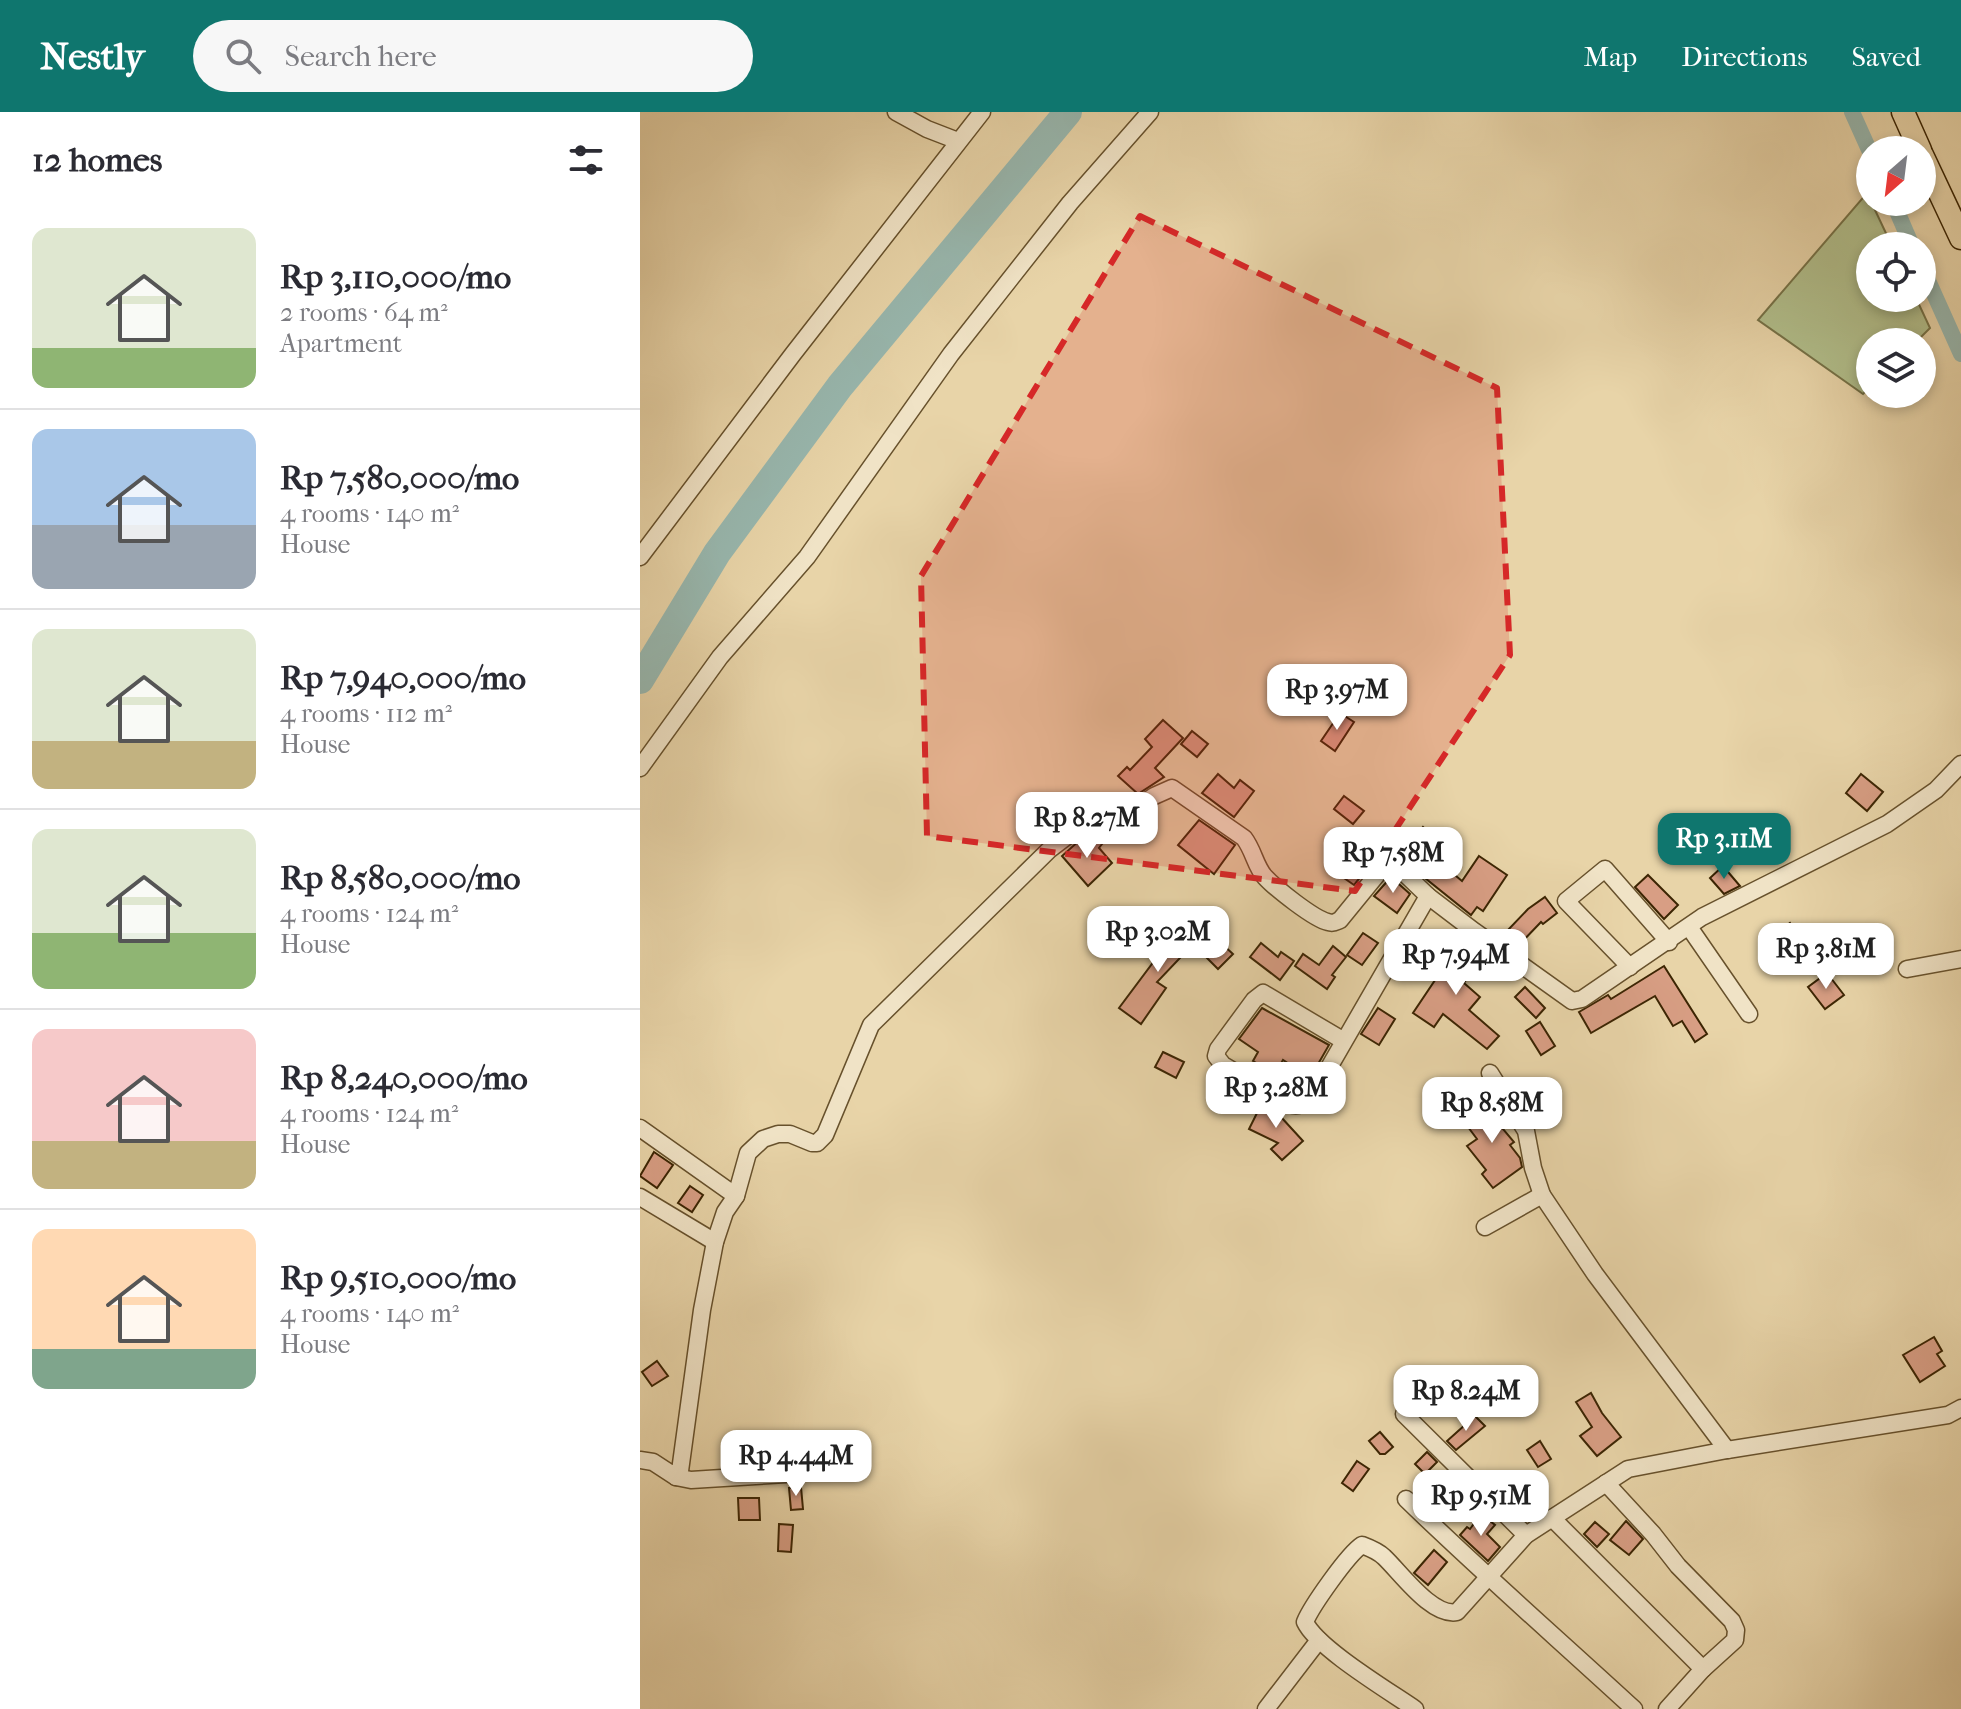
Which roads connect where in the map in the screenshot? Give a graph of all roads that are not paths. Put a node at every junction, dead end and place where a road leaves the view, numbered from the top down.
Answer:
1 (896, 112) edge
2 (982, 112) edge
3 (1150, 112) edge
4 (1903, 112) edge
5 (1914, 136) edge
6 (958, 141) junction
7 (1936, 184) edge
8 (1961, 238) edge
9 (640, 557) edge
10 (1961, 764) edge
11 (640, 768) edge
12 (1428, 896) junction
13 (1689, 927) junction
14 (1669, 942) junction
15 (1961, 959) edge
16 (1630, 967) junction
17 (1907, 969) dead end
18 (1749, 1014) dead end
19 (1344, 1041) junction
20 (1490, 1073) dead end
21 (640, 1128) edge
22 (1542, 1195) junction
23 (736, 1196) junction
24 (640, 1197) edge
25 (1485, 1227) dead end
26 (715, 1242) junction
27 (1961, 1408) edge
28 (1404, 1414) dead end
29 (1727, 1450) junction
30 (640, 1460) edge
31 (786, 1474) dead end
32 (676, 1477) junction
33 (1606, 1483) junction
34 (1406, 1499) dead end
35 (1552, 1518) junction
36 (1526, 1535) junction
37 (1488, 1579) junction
38 (1319, 1640) junction
39 (1703, 1669) junction
40 (1266, 1709) edge
41 (1415, 1709) edge
42 (1634, 1709) edge
43 (1667, 1709) edge

1 - 6 street
2 - 6 street
3 - 11 street
4 - 5 main road
6 - 9 street
7 - 8 main road
10 - 13 street
12 - 16 street
12 - 19 street
12 - 23 street
13 - 14 street
13 - 18 street
14 - 16 street
14 - 16 street
15 - 17 street
19 - 19 street
20 - 22 street
21 - 23 street
22 - 25 street
22 - 29 street
23 - 26 street
24 - 26 street
26 - 32 street
27 - 29 street
28 - 36 street
29 - 33 street
30 - 32 street
31 - 32 street
33 - 35 street
33 - 39 street
34 - 37 street
35 - 36 street
35 - 39 street
36 - 37 street
37 - 38 street
37 - 42 street
38 - 40 street
38 - 41 street
39 - 43 street

